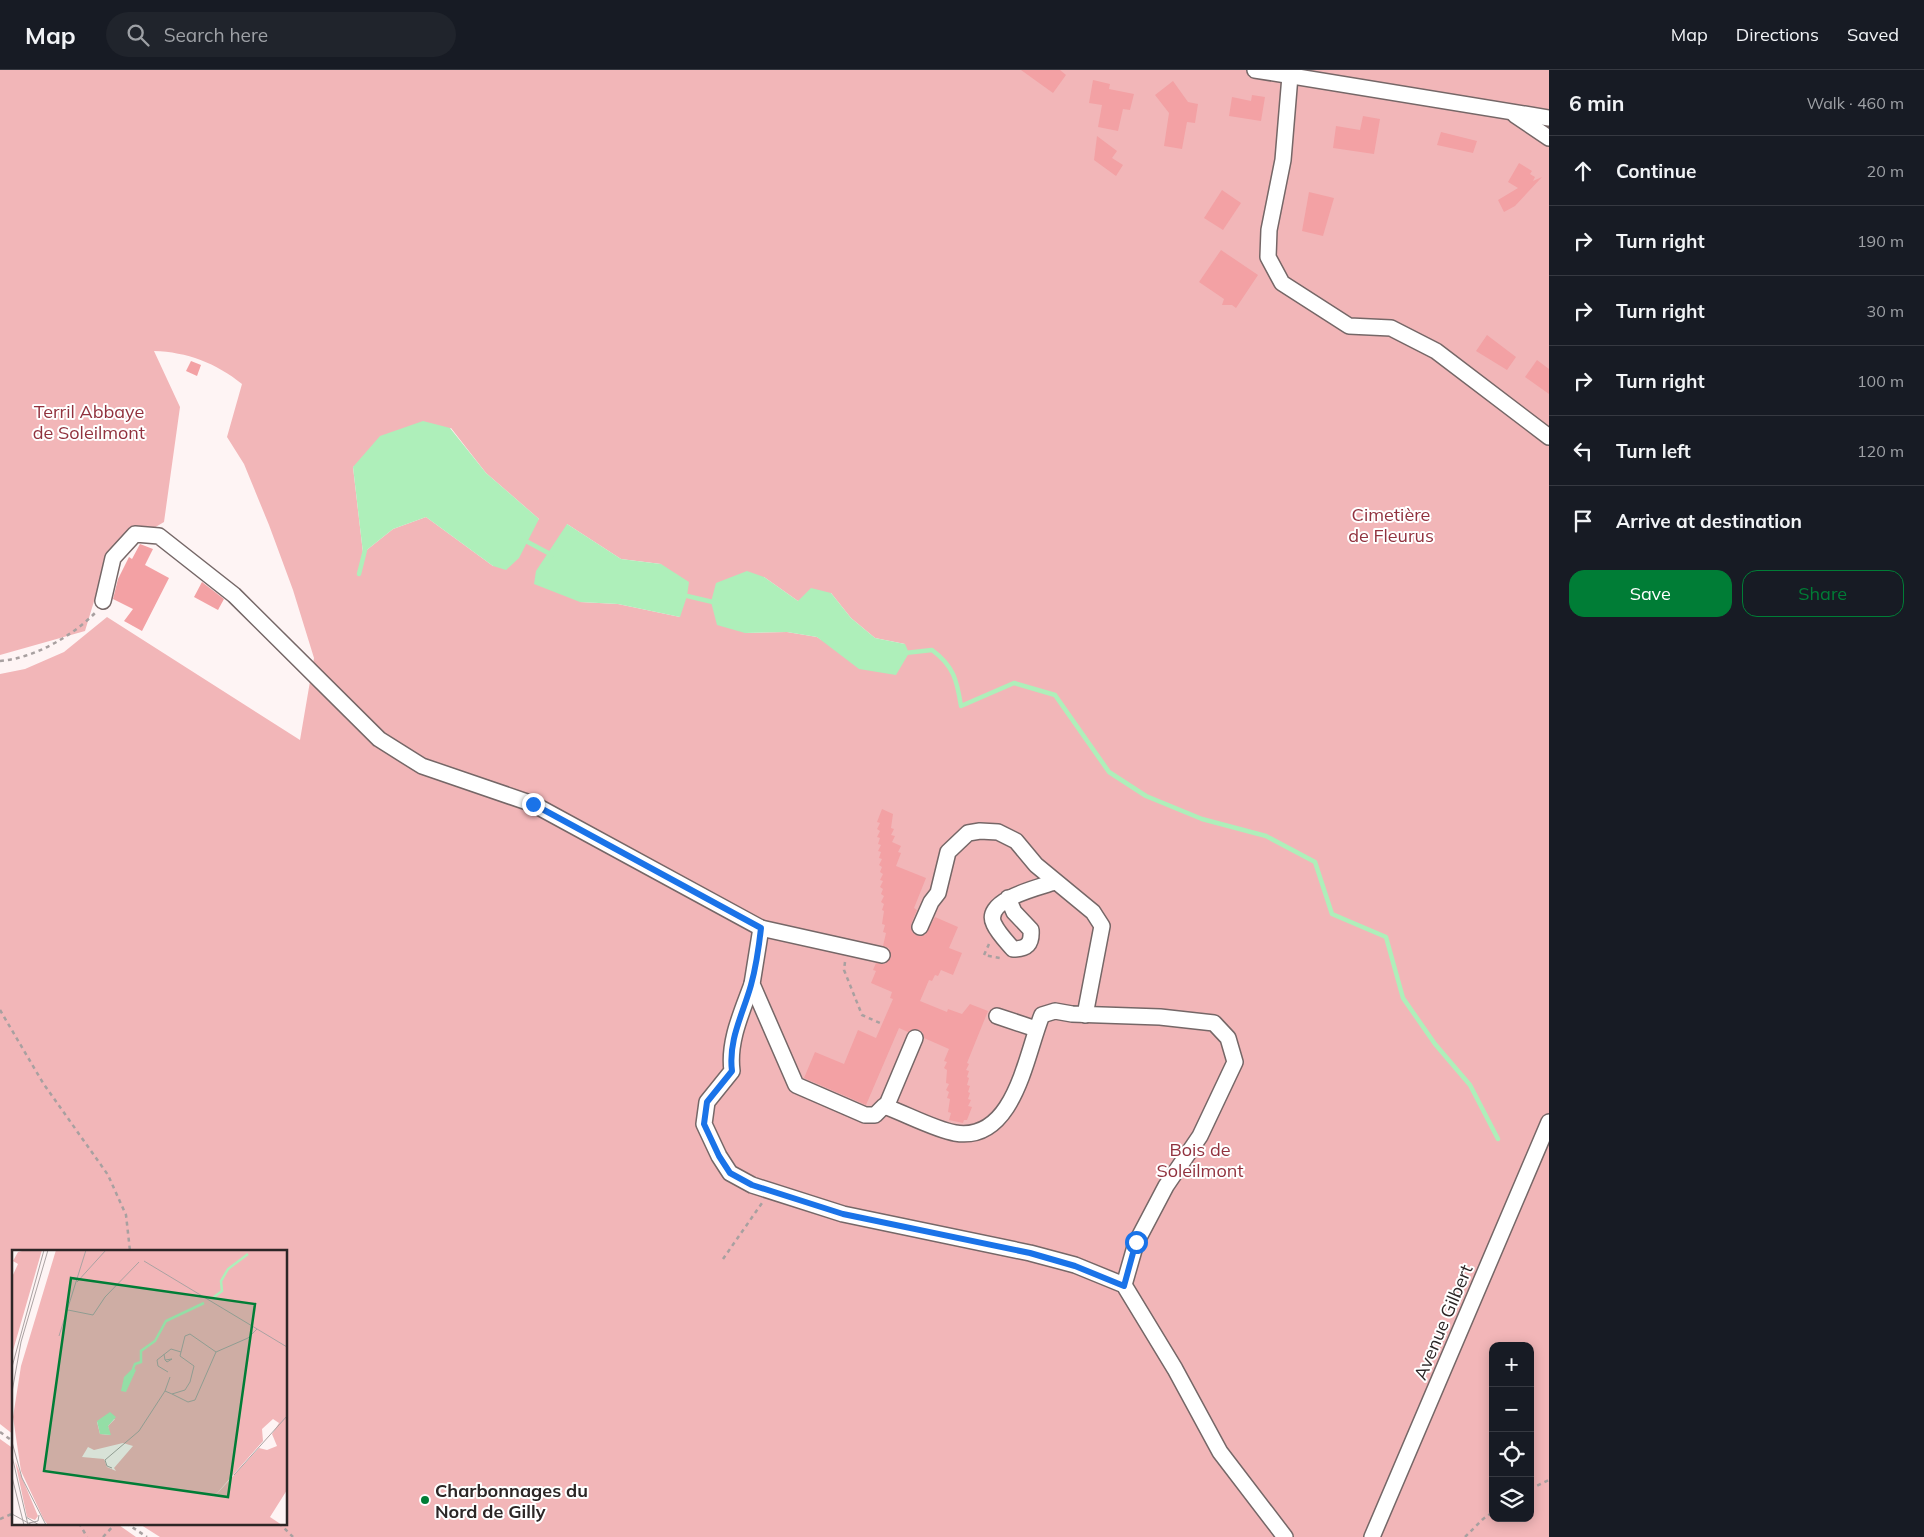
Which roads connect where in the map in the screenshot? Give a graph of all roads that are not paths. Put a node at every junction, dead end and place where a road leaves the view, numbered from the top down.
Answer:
1 (1255, 70) edge
2 (1290, 76) junction
3 (1512, 112) junction
4 (1549, 118) edge
5 (1549, 138) edge
6 (1549, 437) edge
7 (103, 601) road end
8 (1055, 882) junction
9 (1008, 898) dead end
10 (920, 927) dead end
11 (761, 928) junction
12 (882, 955) dead end
13 (752, 984) junction
14 (1085, 1015) junction
15 (997, 1016) dead end
16 (1036, 1029) junction
17 (915, 1038) dead end
18 (886, 1107) junction
19 (1549, 1122) edge
20 (1124, 1286) junction
21 (1285, 1537) edge
22 (1372, 1537) edge

1 - 2 street
2 - 3 street
2 - 6 street
3 - 4 street
3 - 5 street
7 - 11 street
8 - 9 street
8 - 10 street
8 - 14 street
11 - 12 street
11 - 13 street
13 - 18 street
13 - 20 street
14 - 16 street
14 - 20 street
15 - 16 street
16 - 18 street
17 - 18 street
19 - 22 street, Avenue Gilbert
20 - 21 street

